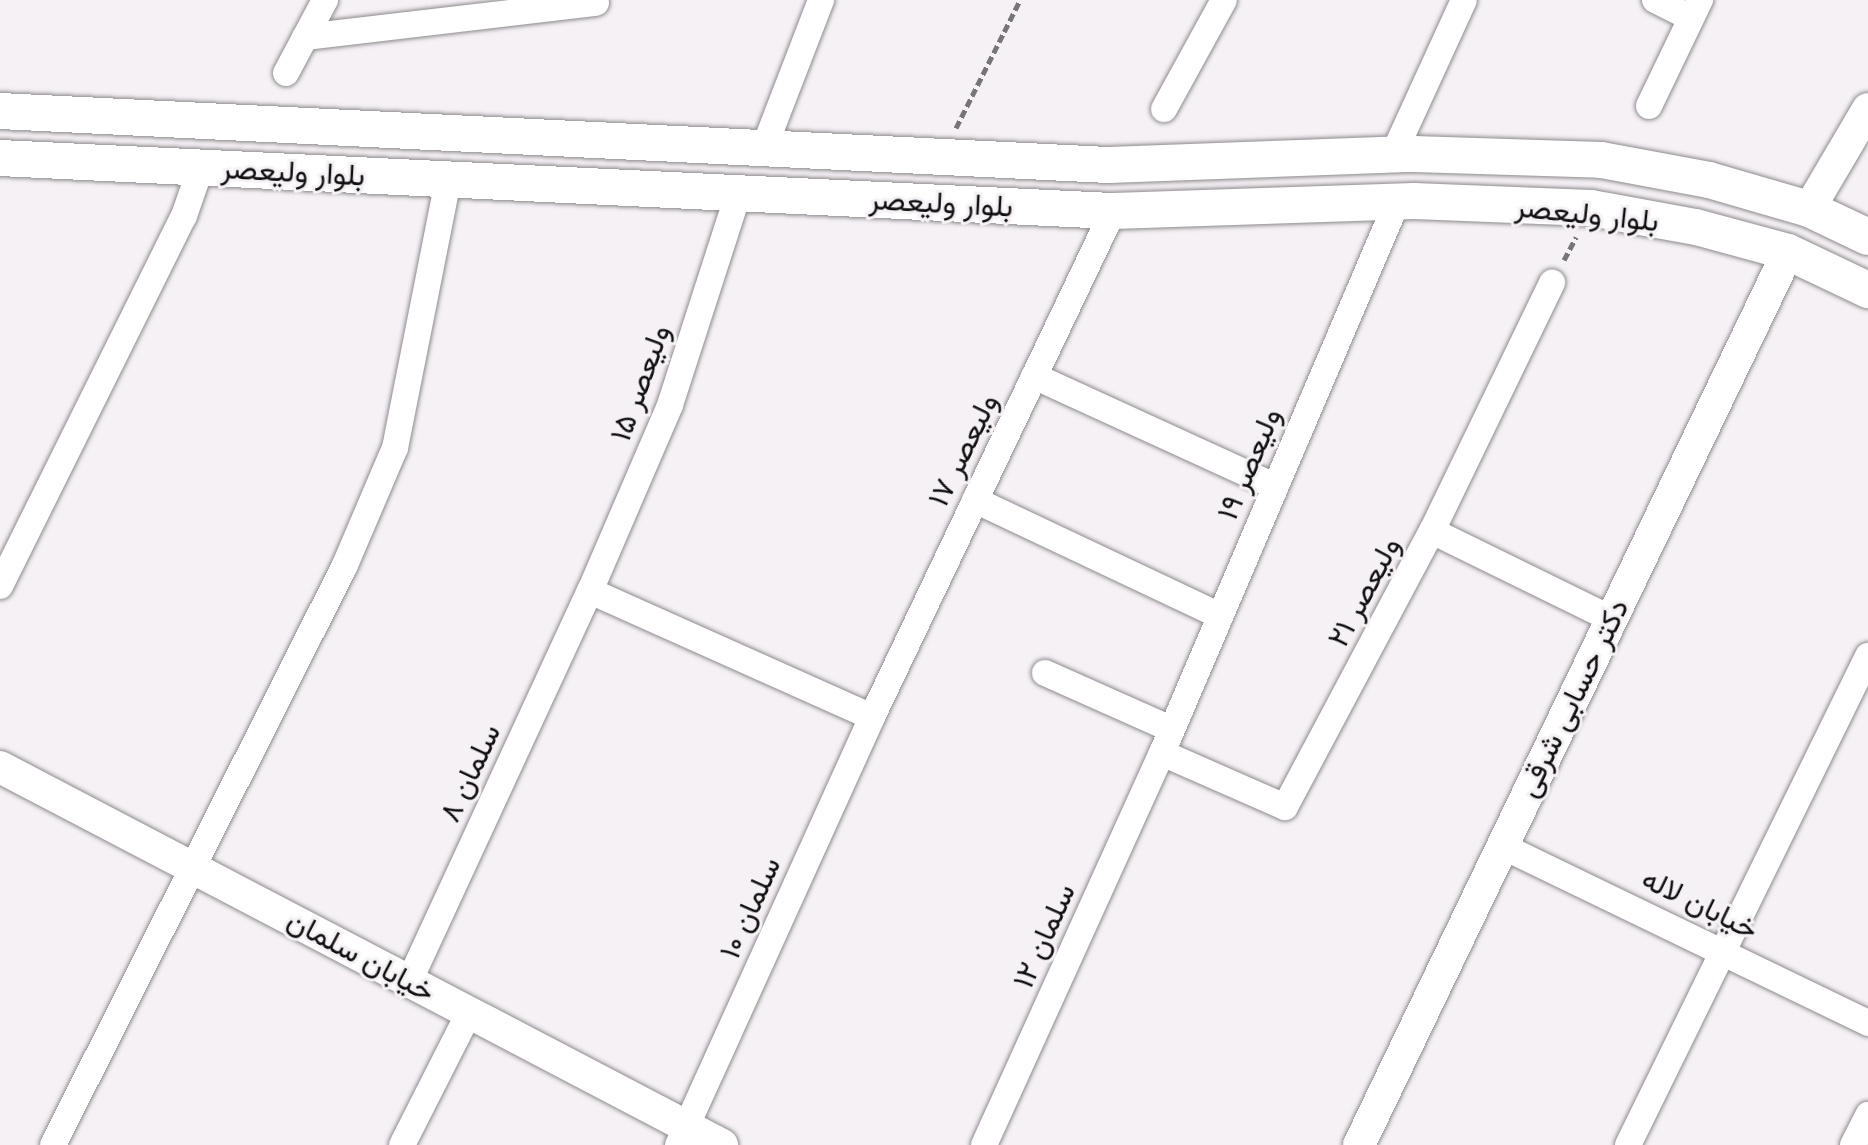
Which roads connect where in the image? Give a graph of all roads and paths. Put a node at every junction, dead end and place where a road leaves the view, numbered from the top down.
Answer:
1 (325, 0) edge
2 (821, 0) edge
3 (1020, 0) edge
4 (1224, 0) edge
5 (1464, 0) edge
6 (1655, 0) edge
7 (596, 3) dead end
8 (1695, 9) edge
9 (305, 37) junction
10 (286, 73) dead end
11 (1649, 106) dead end
12 (1164, 109) dead end
13 (1868, 109) edge
14 (0, 111) edge
15 (764, 148) junction
16 (1393, 155) junction
17 (942, 157) junction
18 (0, 158) edge
19 (201, 167) junction
20 (448, 180) junction
21 (1709, 180) junction
22 (738, 194) junction
23 (1397, 202) junction
24 (1591, 208) junction
25 (1809, 209) junction
26 (1113, 211) junction
27 (1696, 227) junction
28 (1868, 237) edge
29 (1788, 252) junction
30 (1552, 283) joint
31 (1868, 290) edge
32 (1034, 376) junction
33 (1274, 486) junction
34 (975, 500) junction
35 (1432, 531) junction
36 (0, 586) edge
37 (590, 591) junction
38 (1218, 615) junction
39 (1612, 619) junction
40 (1868, 658) edge
41 (1045, 673) dead end
42 (872, 717) junction
43 (1167, 741) junction
44 (0, 767) edge
45 (1502, 846) junction
46 (194, 869) junction
47 (1724, 951) junction
48 (409, 982) junction
49 (469, 1013) junction
50 (1868, 1023) edge
51 (1868, 1115) edge
52 (682, 1136) edge
53 (53, 1145) edge
54 (402, 1145) edge
55 (722, 1145) edge
56 (984, 1145) edge
57 (1359, 1145) edge
58 (1628, 1145) edge
59 (1853, 1145) edge

1 - 9 street
2 - 15 street
3 - 17 path
4 - 12 street
5 - 16 street
6 - 8 street
7 - 9 street
8 - 11 street
9 - 10 street
13 - 25 street
14 - 15 main road, بلوار ولیعصر
15 - 17 main road, بلوار ولیعصر
16 - 17 main road, بلوار ولیعصر
16 - 21 main road, بلوار ولیعصر
18 - 19 main road, بلوار ولیعصر
19 - 20 main road, بلوار ولیعصر
19 - 36 street
20 - 22 main road, بلوار ولیعصر
20 - 46 street
21 - 25 main road, بلوار ولیعصر
21 - 27 main road
22 - 26 main road, بلوار ولیعصر
22 - 37 street, ولیعصر ۱۵
23 - 24 main road, بلوار ولیعصر
23 - 26 main road, بلوار ولیعصر
23 - 33 street, ولیعصر ۱۹
24 - 27 main road, بلوار ولیعصر
24 - 30 path
25 - 28 main road, بلوار ولیعصر
25 - 29 main road
26 - 32 street, ولیعصر ۱۷
27 - 29 main road, بلوار ولیعصر
29 - 31 main road, بلوار ولیعصر
29 - 39 street, دکتر حسابی شرقی
30 - 35 street, ولیعصر ۲۱
32 - 33 street
32 - 34 street, ولیعصر ۱۷
33 - 38 street, ولیعصر ۱۹
34 - 38 street
34 - 42 street, ولیعصر ۱۷
35 - 39 street
35 - 43 street, ولیعصر ۲۱
37 - 42 street
37 - 48 street, سلمان ۸
38 - 43 street, ولیعصر ۱۹
39 - 45 street, دکتر حسابی شرقی
40 - 47 street
41 - 43 street
42 - 52 street, سلمان ۱۰
43 - 56 street, سلمان ۱۲
44 - 46 street, خیابان سلمان
45 - 47 street, خیابان لاله
45 - 57 street, دکتر حسابی شرقی
46 - 48 street, خیابان سلمان
46 - 53 street
47 - 50 street, خیابان لاله
47 - 58 street
48 - 49 street, خیابان سلمان
49 - 52 street, خیابان سلمان
49 - 54 street
51 - 59 street
52 - 55 street, خیابان سلمان

